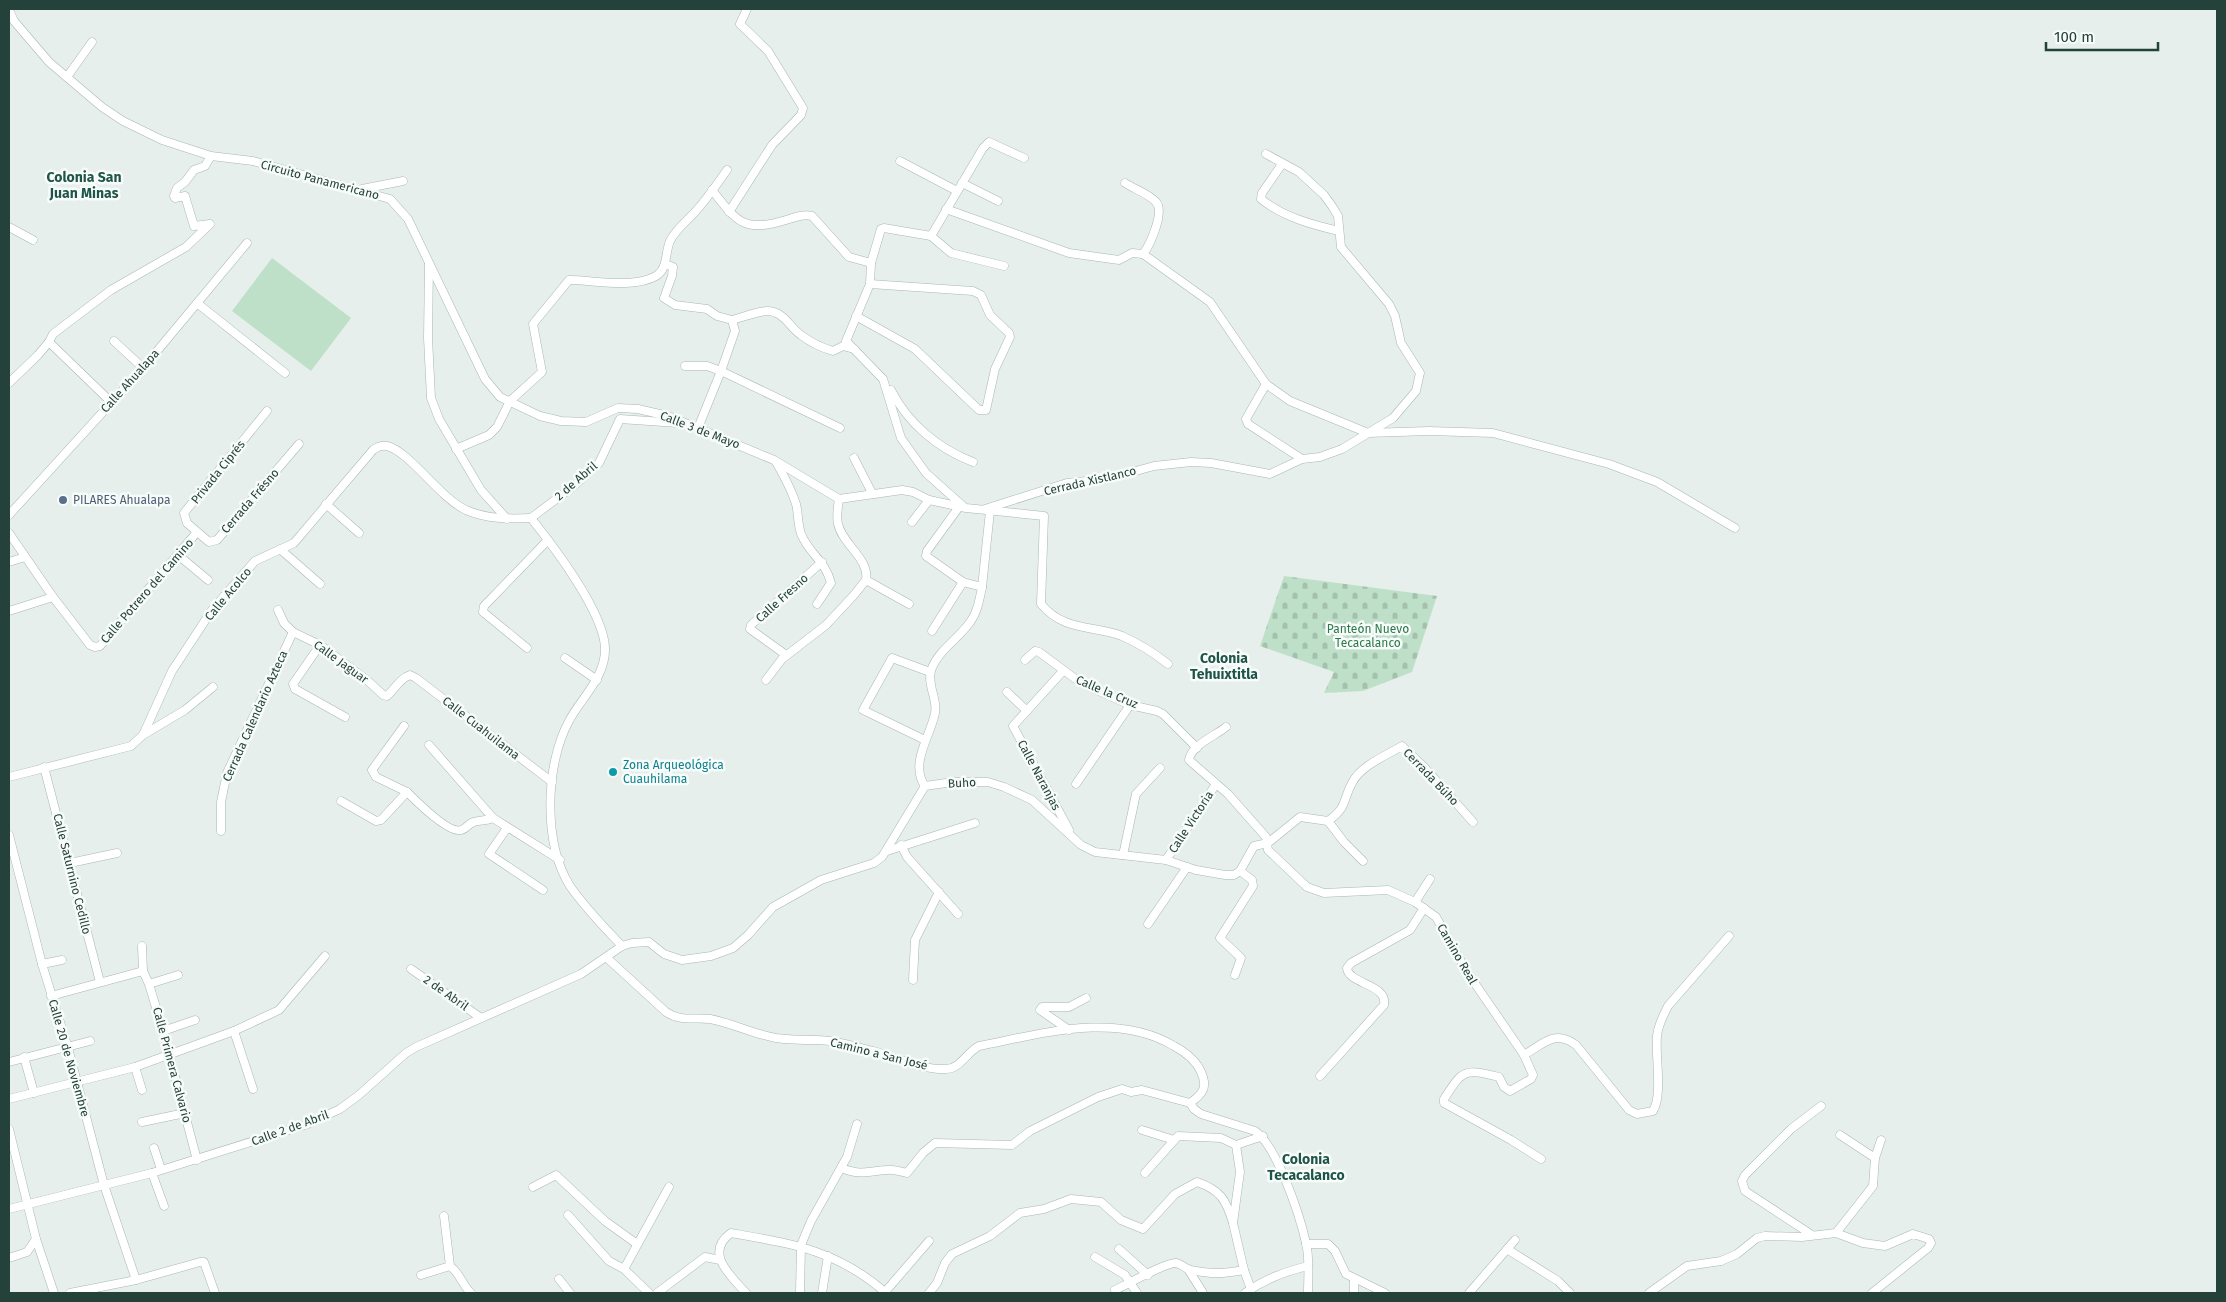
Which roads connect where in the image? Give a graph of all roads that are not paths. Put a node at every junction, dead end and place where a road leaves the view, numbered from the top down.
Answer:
1 (747, 9) edge
2 (9, 10) edge
3 (92, 42) dead end
4 (67, 77) junction
5 (1266, 154) dead end
6 (211, 156) junction
7 (1024, 158) dead end
8 (900, 161) dead end
9 (1282, 164) junction
10 (727, 170) dead end
11 (404, 180) dead end
12 (962, 183) junction
13 (1125, 183) dead end
14 (360, 190) junction
15 (712, 190) junction
16 (957, 191) junction
17 (998, 201) dead end
18 (946, 209) junction
19 (729, 212) junction
20 (9, 227) edge
21 (1339, 231) junction
22 (932, 236) junction
23 (33, 240) dead end
24 (246, 243) dead end
25 (1143, 254) junction
26 (429, 262) junction
27 (871, 263) junction
28 (665, 264) junction
29 (1004, 266) dead end
30 (870, 284) junction
31 (197, 303) junction
32 (856, 316) junction
33 (732, 320) junction
34 (114, 341) dead end
35 (49, 342) junction
36 (854, 349) junction
37 (685, 366) dead end
38 (143, 368) junction
39 (721, 371) junction
40 (285, 372) dead end
41 (883, 379) junction
42 (9, 383) edge
43 (1266, 384) junction
44 (510, 401) junction
45 (111, 402) junction
46 (266, 412) dead end
47 (694, 426) junction
48 (840, 428) dead end
49 (1368, 433) junction
50 (299, 444) dead end
51 (456, 450) junction
52 (854, 458) dead end
53 (1302, 459) junction
54 (774, 460) junction
55 (973, 462) dead end
56 (872, 493) junction
57 (839, 499) junction
58 (929, 500) junction
59 (326, 504) junction
60 (962, 507) junction
61 (986, 510) junction
62 (9, 515) edge
63 (531, 518) junction
64 (507, 519) junction
65 (912, 522) dead end
66 (1735, 528) dead end
67 (197, 532) junction
68 (9, 533) edge
69 (359, 534) dead end
70 (548, 540) junction
71 (280, 549) junction
72 (178, 555) junction
73 (25, 556) junction
74 (9, 562) edge
75 (822, 562) junction
76 (208, 580) dead end
77 (866, 580) junction
78 (963, 582) junction
79 (320, 584) dead end
80 (982, 587) junction
81 (53, 597) junction
82 (817, 604) dead end
83 (909, 604) dead end
84 (278, 610) dead end
85 (9, 611) edge
86 (932, 631) dead end
87 (293, 632) junction
88 (320, 644) junction
89 (527, 648) dead end
90 (786, 655) junction
91 (565, 658) dead end
92 (1024, 660) dead end
93 (1168, 664) dead end
94 (1063, 671) junction
95 (930, 672) junction
96 (410, 675) joint
97 (597, 680) junction
98 (766, 680) dead end
99 (213, 687) dead end
100 (1007, 692) dead end
101 (1130, 705) junction
102 (1027, 711) junction
103 (345, 717) dead end
104 (404, 726) dead end
105 (1226, 727) dead end
106 (143, 735) junction
107 (925, 740) junction
108 (429, 745) dead end
109 (1197, 748) junction
110 (44, 767) junction
111 (1160, 768) dead end
112 (9, 777) edge
113 (552, 782) junction
114 (1076, 784) dead end
115 (1216, 784) junction
116 (924, 786) junction
117 (406, 792) junction
118 (341, 801) dead end
119 (493, 818) junction
120 (1328, 821) junction
121 (1473, 822) dead end
122 (975, 823) dead end
123 (507, 828) junction
124 (221, 831) dead end
125 (9, 835) edge
126 (1072, 836) junction
127 (1268, 843) junction
128 (901, 845) junction
129 (887, 851) junction
130 (117, 853) dead end
131 (1123, 855) junction
132 (560, 860) junction
133 (1166, 860) junction
134 (1362, 860) dead end
135 (70, 863) junction
136 (1187, 867) junction
137 (1240, 871) junction
138 (1430, 878) dead end
139 (543, 890) dead end
140 (939, 892) junction
141 (1415, 902) junction
142 (1424, 908) junction
143 (958, 914) dead end
144 (1148, 924) dead end
145 (1729, 936) dead end
146 (142, 946) dead end
147 (622, 946) junction
148 (325, 956) dead end
149 (607, 958) junction
150 (62, 960) dead end
151 (42, 964) junction
152 (411, 969) dead end
153 (143, 971) junction
154 (178, 975) dead end
155 (1235, 975) dead end
156 (913, 980) dead end
157 (100, 982) junction
158 (149, 984) junction
159 (52, 996) junction
160 (1086, 998) dead end
161 (480, 1018) junction
162 (196, 1020) dead end
163 (1069, 1030) junction
164 (163, 1031) junction
165 (234, 1031) junction
166 (90, 1041) dead end
167 (68, 1048) junction
168 (169, 1055) junction
169 (1524, 1055) junction
170 (24, 1057) junction
171 (9, 1062) edge
172 (135, 1066) junction
173 (1320, 1076) dead end
174 (77, 1082) junction
175 (253, 1089) dead end
176 (142, 1090) dead end
177 (34, 1093) junction
178 (9, 1099) edge
179 (1190, 1103) junction
180 (1820, 1106) dead end
181 (185, 1113) junction
182 (142, 1122) dead end
183 (857, 1124) dead end
184 (9, 1129) edge
185 (1142, 1130) dead end
186 (1840, 1135) dead end
187 (1263, 1136) junction
188 (1174, 1140) junction
189 (1881, 1140) dead end
190 (1236, 1145) junction
191 (154, 1148) dead end
192 (1876, 1158) junction
193 (1541, 1159) dead end
194 (197, 1160) junction
195 (841, 1168) junction
196 (161, 1169) junction
197 (152, 1173) junction
198 (1145, 1173) dead end
199 (104, 1185) junction
200 (533, 1187) dead end
201 (669, 1187) dead end
202 (27, 1204) junction
203 (164, 1206) dead end
204 (9, 1209) edge
205 (568, 1215) dead end
206 (444, 1216) dead end
207 (1232, 1222) junction
208 (1836, 1233) junction
209 (1812, 1235) junction
210 (36, 1239) junction
211 (1515, 1240) dead end
212 (929, 1241) dead end
213 (637, 1244) junction
214 (1306, 1244) junction
215 (801, 1246) junction
216 (1119, 1249) dead end
217 (1507, 1249) junction
218 (828, 1256) junction
219 (9, 1258) edge
220 (1095, 1258) dead end
221 (720, 1260) junction
222 (450, 1266) junction
223 (1308, 1266) junction
224 (624, 1269) junction
225 (1188, 1269) junction
226 (1244, 1270) junction
227 (421, 1275) dead end
228 (1148, 1275) junction
229 (559, 1279) dead end
230 (136, 1280) junction
231 (1354, 1280) junction
232 (1131, 1283) junction
233 (106, 1290) edge
234 (1115, 1290) dead end
235 (1248, 1291) edge
236 (54, 1293) edge
237 (70, 1293) edge
238 (215, 1293) edge
239 (471, 1293) edge
240 (570, 1293) edge
241 (649, 1293) edge
242 (657, 1293) edge
243 (746, 1293) edge
244 (800, 1293) edge
245 (822, 1293) edge
246 (886, 1293) edge
247 (929, 1293) edge
248 (1137, 1293) edge
249 (1203, 1293) edge
250 (1308, 1293) edge
251 (1354, 1293) edge
252 (1385, 1293) edge
253 (1469, 1293) edge
254 (1570, 1293) edge
255 (1649, 1293) edge
256 (1872, 1293) edge

1 - 19 street
2 - 4 street, Circuito Panamericano
3 - 4 street
4 - 6 street, Circuito Panamericano
5 - 9 street
6 - 14 street, Circuito Panamericano
6 - 35 street
7 - 12 street
8 - 16 street
9 - 21 street
9 - 21 street
10 - 15 street
11 - 14 street
12 - 16 street
12 - 17 street
13 - 25 street
14 - 26 street, Circuito Panamericano
15 - 19 street
15 - 28 street
16 - 18 street
18 - 22 street
18 - 25 street
19 - 27 street
20 - 23 street
21 - 49 street, Cerrada Xistlanco
22 - 27 street
22 - 29 street
24 - 31 street, Calle Ahualapa
25 - 43 street
26 - 44 street, Calle 3 de Mayo
26 - 51 street, Circuito Panamericano
27 - 30 street
28 - 33 street
28 - 44 street
30 - 32 street
30 - 32 street
31 - 38 street, Calle Ahualapa
31 - 40 street
32 - 36 street
33 - 36 street
33 - 39 street
34 - 38 street
35 - 42 street
35 - 45 street
36 - 41 street
37 - 39 street
38 - 45 street, Calle Ahualapa
39 - 47 street
39 - 48 street
41 - 55 street
41 - 60 street
43 - 49 street
43 - 53 street
44 - 47 street, Calle 3 de Mayo
44 - 51 street
45 - 62 street, Calle Ahualapa
46 - 67 street, Privada Ciprés
47 - 54 street, Calle 3 de Mayo
47 - 63 street, 2 de Abril
49 - 53 street, Cerrada Xistlanco
49 - 66 street
50 - 67 street, Cerrada Frésno
51 - 64 street, Circuito Panamericano
52 - 56 street
53 - 61 street, Cerrada Xistlanco
54 - 57 street, Calle 3 de Mayo
54 - 75 street
56 - 57 street
56 - 58 street
57 - 77 street
58 - 60 street
58 - 65 street
59 - 64 street, Calle Acolco
59 - 69 street
59 - 71 street, Calle Acolco
60 - 61 street
60 - 78 street
61 - 80 street
61 - 93 street
63 - 64 street
63 - 70 street
67 - 72 street, Calle Potrero del Camino
68 - 73 street
70 - 89 street
70 - 97 street
71 - 79 street
71 - 106 street, Calle Acolco
72 - 76 street
72 - 81 street, Calle Potrero del Camino
73 - 74 street
73 - 81 street
75 - 82 street
75 - 90 street, Calle Fresno
77 - 83 street
77 - 90 street
78 - 80 street
78 - 86 street
80 - 95 street
81 - 85 street
84 - 87 street
87 - 88 street, Calle Jaguar
87 - 124 street, Cerrada Calendario Azteca
88 - 96 street, Calle Jaguar
88 - 103 street
90 - 98 street
91 - 97 street
92 - 94 street, Calle la Cruz
94 - 101 street, Calle la Cruz
94 - 102 street, Calle Naranjas
95 - 107 street
95 - 107 street
96 - 113 street, Calle Cuahuilama
97 - 113 street
99 - 106 street
100 - 102 street
101 - 109 street, Calle la Cruz
101 - 114 street
102 - 126 street, Calle Naranjas
104 - 117 street
105 - 109 street
106 - 110 street
107 - 116 street
108 - 119 street
109 - 115 street
110 - 112 street
110 - 135 street, Calle Saturnino Cedillo
111 - 131 street
113 - 132 street
115 - 127 street
115 - 133 street, Calle Victoria
116 - 126 street, Buho
116 - 129 street
117 - 118 street
117 - 119 street
119 - 123 street
120 - 121 street, Cerrada Búho
120 - 127 street
120 - 134 street
122 - 128 street
123 - 132 street
123 - 139 street
125 - 151 street, Calle 20 de Noviembre
126 - 131 street, Buho
127 - 137 street
127 - 141 street, Camino Real
128 - 129 street
128 - 140 street
129 - 147 street
130 - 135 street
131 - 133 street, Buho
132 - 147 street
133 - 136 street, Buho
135 - 157 street, Calle Saturnino Cedillo
136 - 137 street, Buho
136 - 144 street
137 - 155 street
138 - 141 street
140 - 143 street
140 - 156 street
141 - 142 street, Camino Real
142 - 169 street, Camino Real
142 - 173 street
145 - 169 street
146 - 153 street
147 - 149 street, Calle 2 de Abril
148 - 165 street
149 - 161 street, Calle 2 de Abril
149 - 163 street, Camino a San José
150 - 151 street
151 - 159 street, Calle 20 de Noviembre
152 - 161 street, 2 de Abril
153 - 157 street
153 - 158 street, Calle Primera Calvario
154 - 158 street
157 - 159 street
158 - 164 street, Calle Primera Calvario
159 - 167 street, Calle 20 de Noviembre
160 - 163 street
161 - 194 street, Calle 2 de Abril
162 - 164 street
163 - 179 street, Camino a San José
164 - 168 street, Calle Primera Calvario
165 - 168 street
165 - 175 street
166 - 167 street
167 - 170 street
167 - 174 street, Calle 20 de Noviembre
168 - 172 street
168 - 181 street, Calle Primera Calvario
169 - 193 street, Camino Real
170 - 171 street
170 - 177 street
172 - 174 street
172 - 176 street
174 - 177 street
174 - 199 street, Calle 20 de Noviembre
177 - 178 street
179 - 187 street
179 - 195 street
180 - 209 street
181 - 182 street
181 - 194 street, Calle Primera Calvario
183 - 195 street
184 - 202 street
185 - 188 street
186 - 192 street
187 - 190 street
187 - 214 street
188 - 190 street
188 - 198 street
189 - 192 street
190 - 207 street
191 - 196 street
192 - 208 street
194 - 196 street, Calle 2 de Abril
195 - 215 street
196 - 197 street, Calle 2 de Abril
197 - 199 street, Calle 2 de Abril
197 - 203 street
199 - 202 street, Calle 2 de Abril
199 - 230 street, Calle 20 de Noviembre
200 - 213 street
201 - 213 street
202 - 204 street, Calle 2 de Abril
202 - 210 street
205 - 224 street
206 - 222 street
207 - 226 street
207 - 247 street
208 - 209 street
208 - 256 street
209 - 255 street
210 - 219 street
210 - 236 street
211 - 217 street
212 - 246 street
213 - 224 street
214 - 223 street
214 - 231 street
215 - 218 street
215 - 221 street
215 - 244 street
216 - 228 street
217 - 253 street
217 - 254 street
218 - 245 street
218 - 246 street
220 - 232 street
221 - 242 street
221 - 243 street
222 - 227 street
222 - 239 street
223 - 235 street
223 - 250 street
224 - 241 street
225 - 226 street
225 - 228 street
225 - 249 street
226 - 235 street
228 - 232 street
229 - 240 street
230 - 233 street
230 - 238 street
231 - 251 street
231 - 252 street
232 - 234 street
232 - 248 street
233 - 237 street

